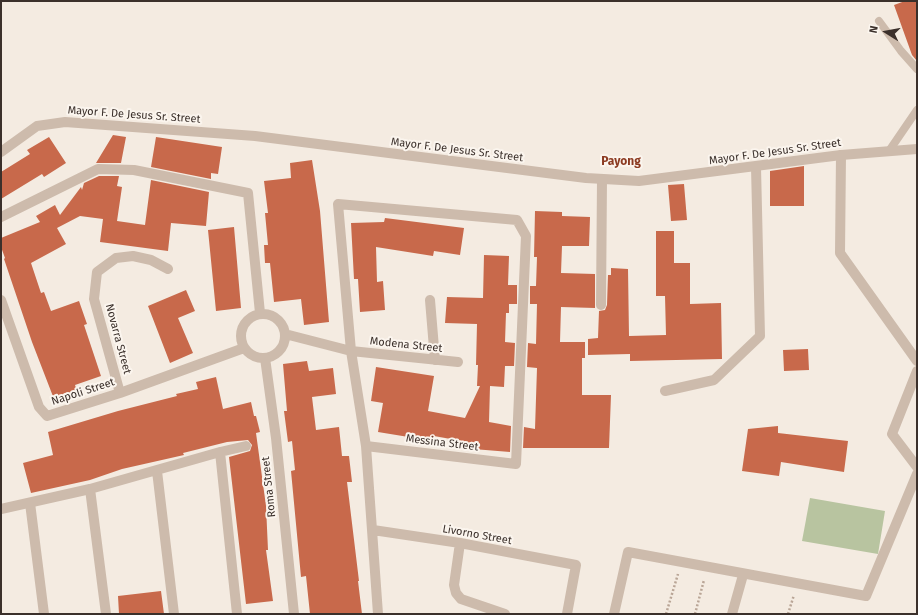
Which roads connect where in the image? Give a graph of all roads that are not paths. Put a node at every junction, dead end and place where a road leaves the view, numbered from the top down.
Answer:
1 (879, 21) dead end
2 (917, 69) edge
3 (917, 110) edge
4 (917, 149) edge
5 (889, 151) junction
6 (1, 152) edge
7 (841, 155) junction
8 (756, 167) junction
9 (602, 179) junction
10 (1, 217) edge
11 (168, 269) dead end
12 (1, 300) edge
13 (430, 300) dead end
14 (601, 305) dead end
15 (260, 313) junction
16 (285, 334) junction
17 (244, 348) junction
18 (351, 351) junction
19 (265, 358) junction
20 (435, 360) junction
21 (917, 361) edge
22 (458, 362) dead end
23 (917, 371) edge
24 (665, 391) dead end
25 (120, 393) junction
26 (246, 446) dead end
27 (366, 446) junction
28 (220, 452) junction
29 (917, 467) edge
30 (157, 471) junction
31 (917, 474) edge
32 (90, 489) junction
33 (30, 503) junction
34 (1, 509) edge
35 (373, 530) junction
36 (460, 543) junction
37 (743, 575) junction
38 (44, 614) edge
39 (106, 614) edge
40 (174, 614) edge
41 (237, 614) edge
42 (294, 614) edge
43 (378, 614) edge
44 (504, 614) edge
45 (567, 614) edge
46 (614, 614) edge
47 (732, 614) edge

1 - 2 lane
3 - 5 lane
4 - 5 street, Mayor F. De Jesus Sr. Street
5 - 7 street, Mayor F. De Jesus Sr. Street
6 - 9 street, Mayor F. De Jesus Sr. Street
7 - 8 street, Mayor F. De Jesus Sr. Street
7 - 21 street
8 - 9 street, Mayor F. De Jesus Sr. Street
8 - 24 street
9 - 14 street
10 - 15 street
11 - 25 street, Novarra Street
12 - 25 street, Napoli Street
13 - 20 street
15 - 16 street
15 - 17 street
16 - 18 street, Modena Street
16 - 19 street
17 - 19 street
17 - 25 street, Napoli Street
18 - 20 street, Modena Street
18 - 27 street
18 - 27 street, Messina Street
19 - 42 street, Roma Street
20 - 22 street, Modena Street
23 - 29 street
26 - 28 street
27 - 35 street
28 - 30 street
28 - 41 street
30 - 32 street
30 - 40 street
31 - 37 street
32 - 33 street
32 - 39 street
33 - 34 street
33 - 38 street
35 - 36 street, Livorno Street
35 - 43 street
36 - 44 street
36 - 45 street, Livorno Street
37 - 46 street
37 - 47 street

